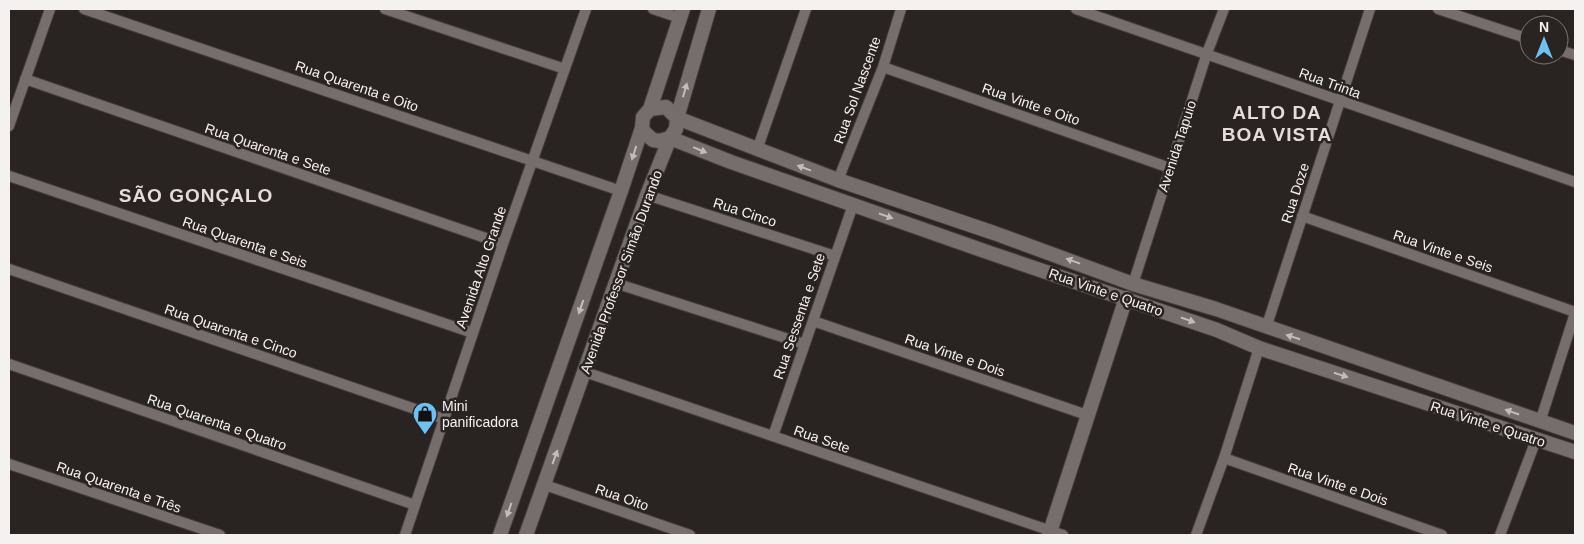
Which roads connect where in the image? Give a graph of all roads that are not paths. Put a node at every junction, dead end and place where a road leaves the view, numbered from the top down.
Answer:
1 (50, 9) edge
2 (84, 9) edge
3 (385, 9) edge
4 (586, 9) edge
5 (653, 9) edge
6 (709, 9) edge
7 (806, 9) edge
8 (901, 9) edge
9 (1076, 9) edge
10 (1224, 9) edge
11 (1370, 9) edge
12 (1438, 9) edge
13 (681, 13) edge
14 (1519, 36) edge
15 (697, 50) junction
16 (1207, 53) junction
17 (883, 67) junction
18 (566, 69) junction
19 (25, 79) junction
20 (1339, 101) junction
21 (650, 108) junction
22 (677, 118) junction
23 (9, 126) edge
24 (642, 128) junction
25 (670, 138) junction
26 (737, 142) junction
27 (757, 150) junction
28 (533, 160) junction
29 (731, 162) junction
30 (1170, 168) junction
31 (9, 176) edge
32 (838, 180) junction
33 (1575, 182) edge
34 (621, 191) junction
35 (647, 195) junction
36 (852, 204) junction
37 (1302, 216) junction
38 (503, 244) junction
39 (834, 256) junction
40 (9, 268) edge
41 (1108, 273) junction
42 (615, 282) junction
43 (1133, 284) junction
44 (1102, 290) junction
45 (1126, 298) junction
46 (1575, 312) edge
47 (813, 321) junction
48 (1266, 328) junction
49 (473, 333) junction
50 (804, 344) junction
51 (1259, 348) junction
52 (9, 364) edge
53 (585, 372) junction
54 (1087, 415) junction
55 (444, 419) junction
56 (1540, 422) junction
57 (1575, 433) edge
58 (773, 436) junction
59 (1536, 440) junction
60 (1575, 452) edge
61 (1224, 458) junction
62 (9, 464) edge
63 (545, 485) junction
64 (415, 505) junction
65 (1054, 534) edge
66 (220, 535) edge
67 (405, 535) edge
68 (500, 535) edge
69 (526, 535) edge
70 (690, 535) edge
71 (1196, 535) edge
72 (1442, 535) edge
73 (1500, 535) edge

1 - 19 street
2 - 28 street, Rua Quarenta e Oito
3 - 18 street
4 - 18 street, Avenida Alto Grande
5 - 13 street
6 - 15 street, Avenida Professor Simão Durando
7 - 27 street
8 - 17 street, Rua Sol Nascente
9 - 16 street, Rua Trinta
10 - 16 street, Avenida Tapuio
11 - 20 street, Rua Doze
12 - 14 street
13 - 15 street
13 - 21 street, Avenida Professor Simão Durando
22 -> 15 street, Avenida Professor Simão Durando
16 - 20 street, Rua Trinta
16 - 30 street, Avenida Tapuio
17 - 30 street, Rua Vinte e Oito
17 - 32 street, Rua Sol Nascente
18 - 28 street, Avenida Alto Grande
19 - 23 street
19 - 38 street, Rua Quarenta e Sete
20 - 33 street, Rua Trinta
20 - 37 street, Rua Doze
21 - 22 street, Rua Vinte e Quatro
21 - 24 street, Avenida Professor Simão Durando
22 - 25 street, Avenida Professor Simão Durando
22 - 26 street, Rua Vinte e Quatro
24 - 25 street, Rua Vinte e Quatro
24 -> 34 street, Avenida Professor Simão Durando
25 -> 29 street, Rua Vinte e Quatro
25 - 35 street, Avenida Professor Simão Durando
26 - 27 street, Rua Vinte e Quatro
26 - 29 street
32 -> 27 street, Rua Vinte e Quatro
28 - 34 street, Rua Quarenta e Oito
28 - 38 street, Avenida Alto Grande
29 - 36 street, Rua Vinte e Quatro
30 - 43 street, Avenida Tapuio
31 - 49 street, Rua Quarenta e Seis
41 -> 32 street, Rua Vinte e Quatro
34 -> 68 street, Avenida Professor Simão Durando
35 - 39 street, Rua Cinco
35 - 42 street, Avenida Professor Simão Durando
36 - 39 street, Rua Sessenta e Sete
36 -> 44 street, Rua Vinte e Quatro
37 - 46 street, Rua Vinte e Seis
37 - 48 street, Rua Doze
38 - 49 street, Avenida Alto Grande
39 - 47 street, Rua Sessenta e Sete
40 - 55 street, Rua Quarenta e Cinco
41 - 43 street, Rua Vinte e Quatro
41 - 44 street
42 - 50 street
42 - 53 street, Avenida Professor Simão Durando
43 - 48 street, Rua Vinte e Quatro
44 - 45 street, Rua Vinte e Quatro
45 -> 51 street, Rua Vinte e Quatro
45 - 54 street
46 - 56 street
47 - 50 street, Rua Sessenta e Sete
47 - 54 street, Rua Vinte e Dois
56 -> 48 street, Rua Vinte e Quatro
49 - 55 street, Avenida Alto Grande
50 - 58 street, Rua Sessenta e Sete
51 -> 59 street, Rua Vinte e Quatro
51 - 61 street
52 - 64 street, Rua Quarenta e Quatro
53 - 58 street, Rua Sete
63 -> 53 street, Avenida Professor Simão Durando
54 - 65 street
55 - 64 street, Avenida Alto Grande
56 - 57 street, Rua Vinte e Quatro
58 - 65 street, Rua Sete
59 - 60 street, Rua Vinte e Quatro
59 - 73 street
61 - 71 street
61 - 72 street, Rua Vinte e Dois
62 - 66 street, Rua Quarenta e Três
63 - 69 street, Avenida Professor Simão Durando
63 - 70 street, Rua Oito
64 - 67 street, Avenida Alto Grande

